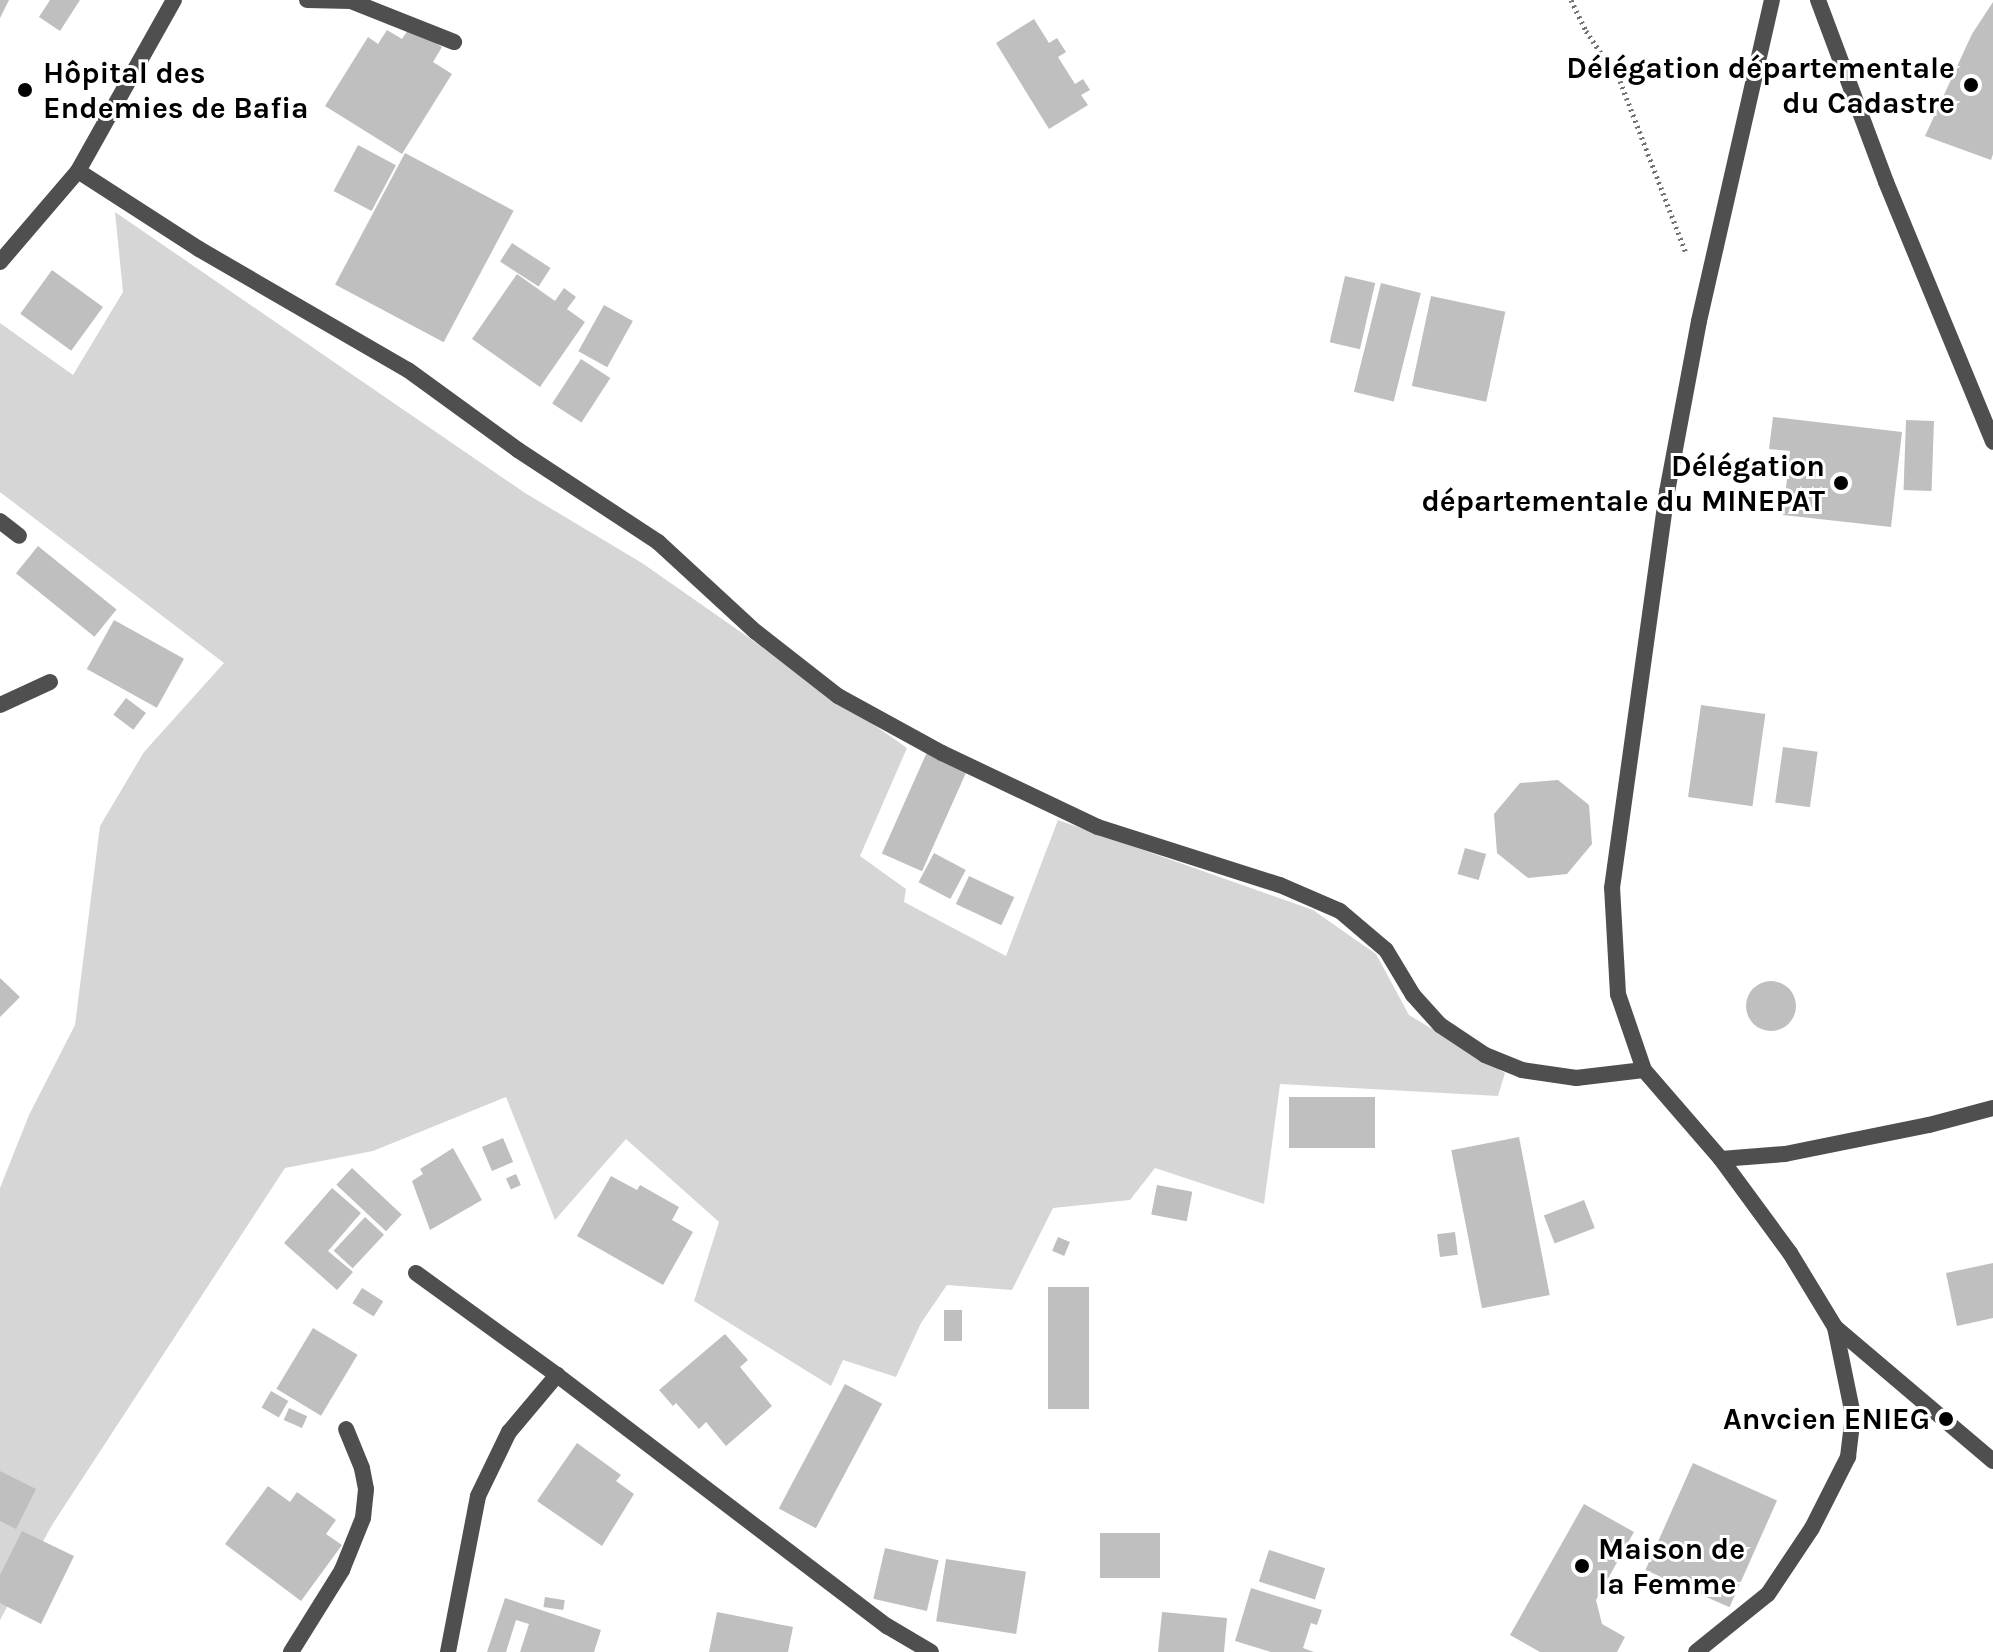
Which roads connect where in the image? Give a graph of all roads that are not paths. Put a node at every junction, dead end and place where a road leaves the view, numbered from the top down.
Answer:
1 (174, 0) edge
2 (307, 0) edge
3 (1772, 0) edge
4 (1818, 0) edge
5 (454, 42) dead end
6 (78, 171) junction
7 (0, 262) edge
8 (1993, 442) edge
9 (0, 521) edge
10 (19, 536) dead end
11 (50, 682) dead end
12 (0, 705) edge
13 (1644, 1070) junction
14 (1993, 1108) edge
15 (1721, 1159) junction
16 (416, 1273) dead end
17 (1835, 1327) junction
18 (557, 1375) junction
19 (346, 1429) dead end
20 (1993, 1461) edge
21 (291, 1652) edge
22 (448, 1652) edge
23 (931, 1652) edge
24 (1696, 1652) edge

1 - 6 street
2 - 5 street
3 - 13 street
4 - 8 street
6 - 7 street
6 - 13 street
9 - 10 street
11 - 12 street
13 - 15 street
14 - 15 street
15 - 17 street
16 - 18 street
17 - 20 street
17 - 24 street
18 - 22 street
18 - 23 street
19 - 21 street

